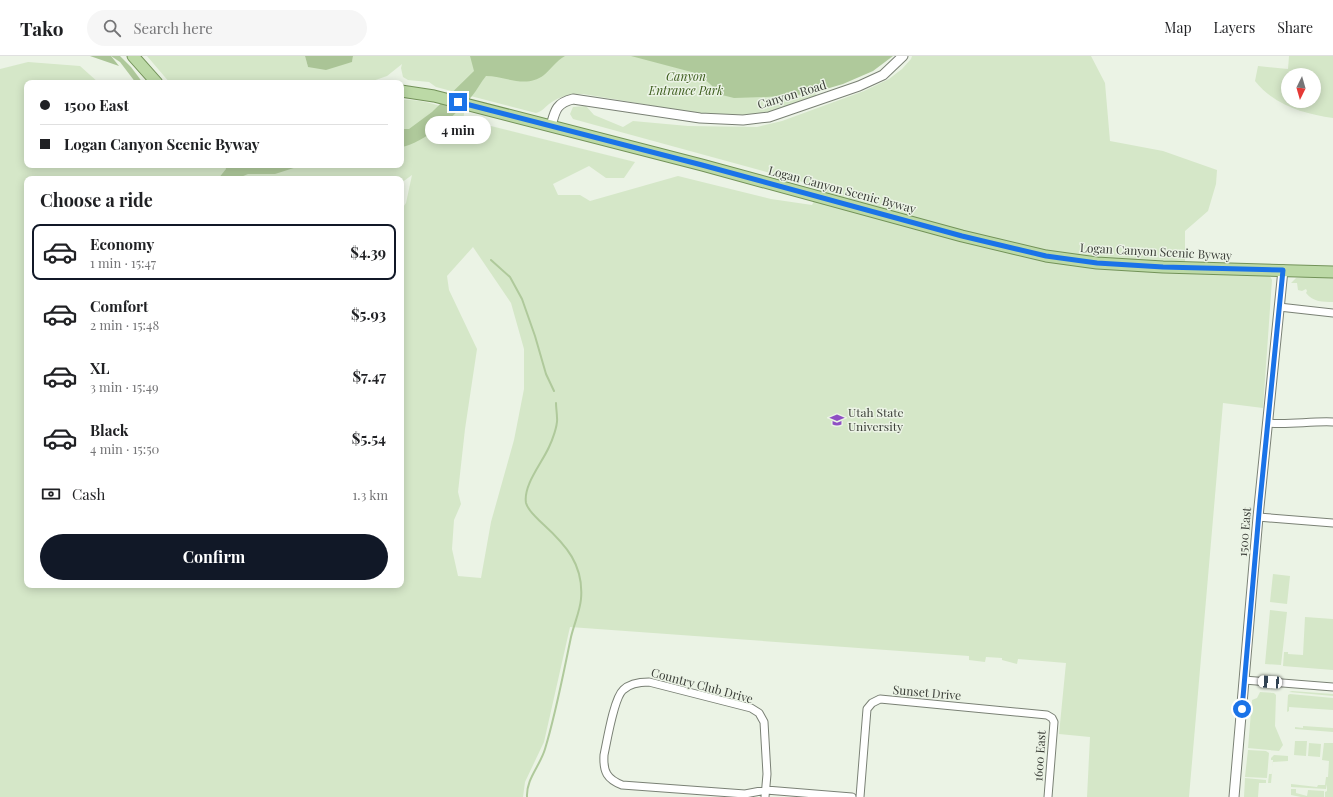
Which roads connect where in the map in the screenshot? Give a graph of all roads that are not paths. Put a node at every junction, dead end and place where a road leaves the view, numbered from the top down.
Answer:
1 (133, 56) edge
2 (903, 56) edge
3 (154, 80) edge
4 (404, 91) edge
5 (551, 126) junction
6 (1283, 270) junction
7 (1333, 272) edge
8 (1279, 307) junction
9 (1333, 313) edge
10 (1333, 422) edge
11 (1267, 423) junction
12 (1258, 517) junction
13 (1333, 523) edge
14 (1244, 680) junction
15 (1333, 687) edge
16 (1052, 718) joint
17 (766, 793) edge
18 (852, 797) edge
19 (860, 797) edge
20 (1048, 797) edge
21 (1234, 797) edge

1 - 3 main road
2 - 5 street, Canyon Road
4 - 5 main road, Logan Canyon Scenic Byway
5 - 6 main road, Logan Canyon Scenic Byway
6 - 7 main road, Logan Canyon Scenic Byway
6 - 8 street, 1500 East
8 - 9 street
8 - 11 street, 1500 East
10 - 11 street
11 - 12 street, 1500 East
12 - 13 street
12 - 14 street, 1500 East
14 - 15 street
14 - 21 street, 1500 East
16 - 19 street, Sunset Drive
16 - 20 street, 1600 East
17 - 17 street, Country Club Drive
17 - 18 street, Country Club Drive

